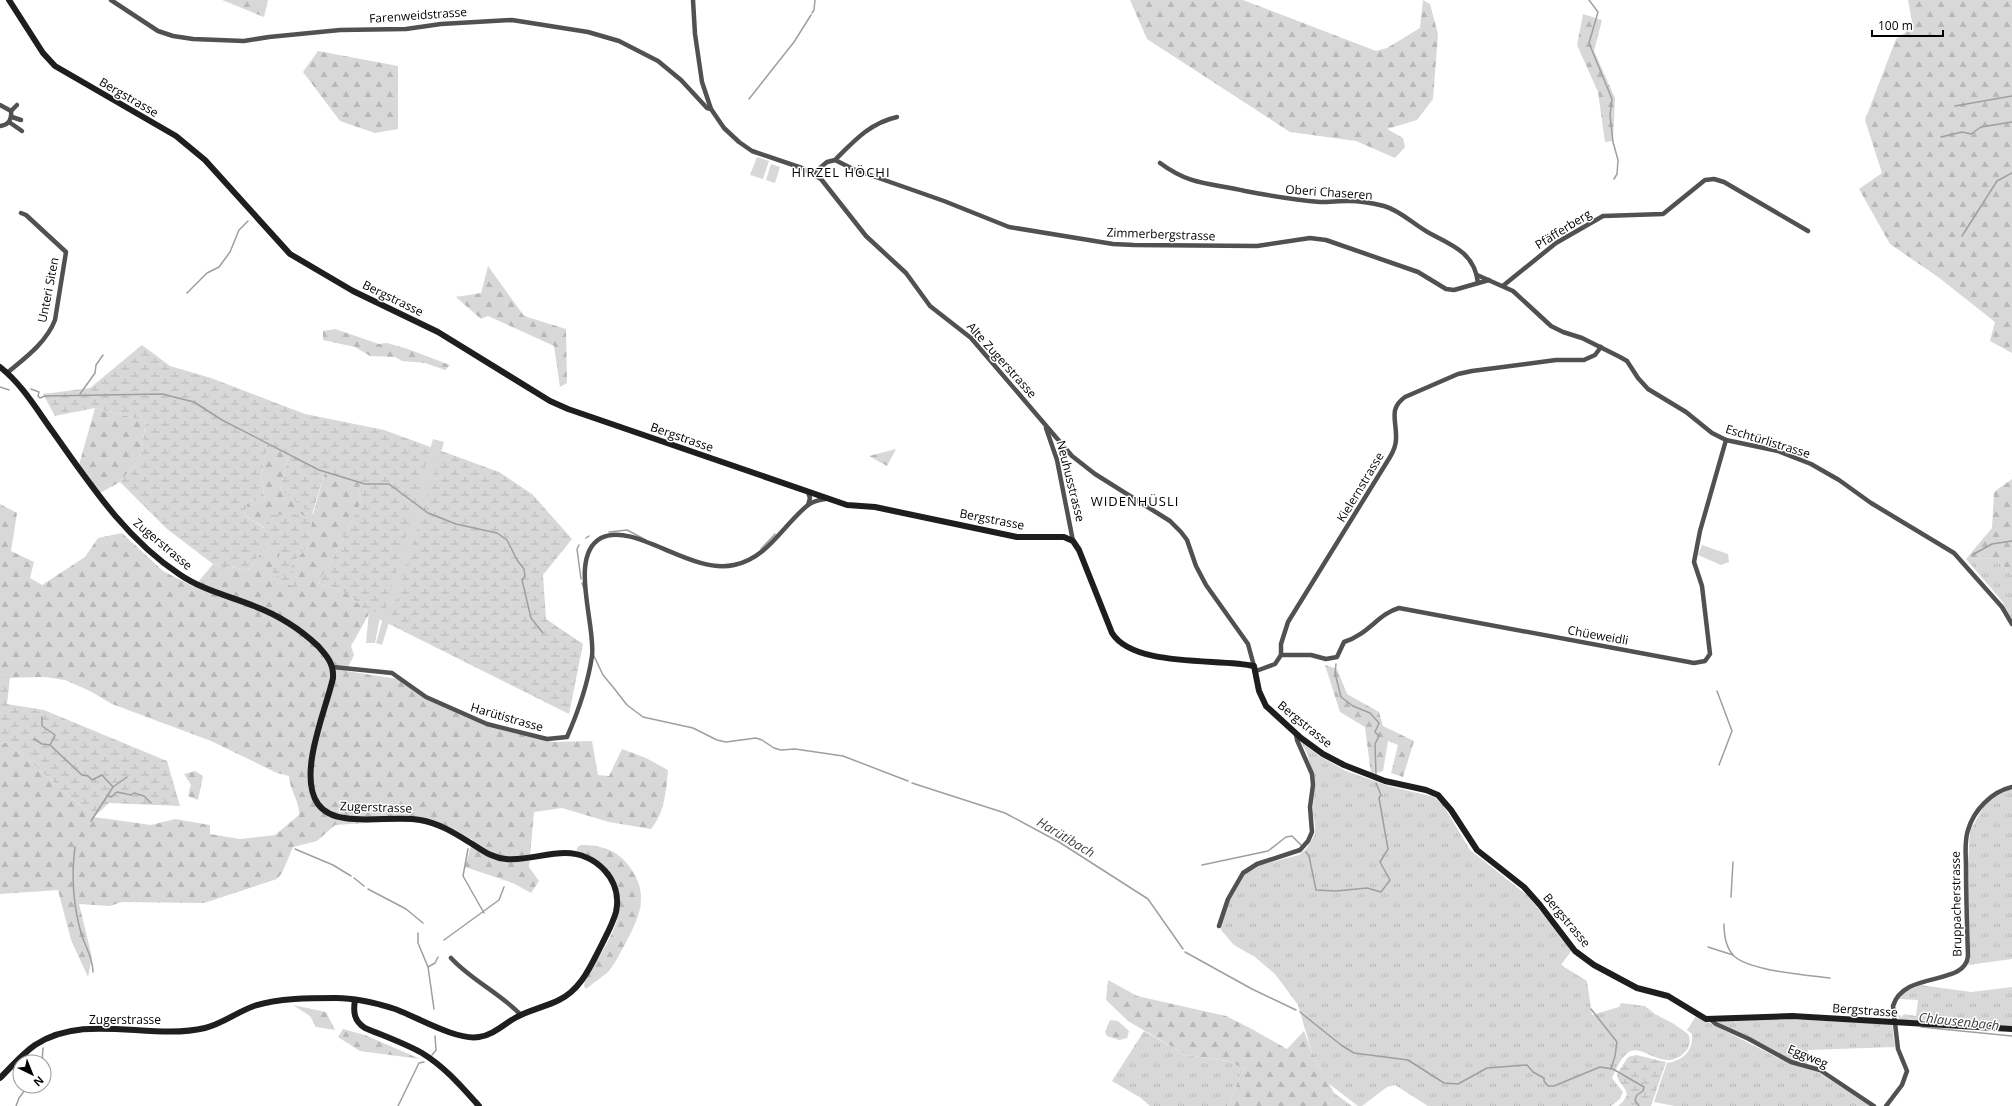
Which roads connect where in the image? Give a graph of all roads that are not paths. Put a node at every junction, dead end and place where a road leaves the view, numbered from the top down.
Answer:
1 (9, 0) edge
2 (111, 0) edge
3 (694, 0) edge
4 (0, 105) edge
5 (18, 105) dead end
6 (711, 109) junction
7 (11, 111) junction
8 (12, 117) junction
9 (897, 117) dead end
10 (21, 120) dead end
11 (9, 122) junction
12 (0, 126) edge
13 (22, 131) dead end
14 (835, 160) junction
15 (1160, 163) dead end
16 (814, 173) junction
17 (21, 213) dead end
18 (1808, 231) dead end
19 (1477, 275) junction
20 (1489, 280) junction
21 (1478, 283) junction
22 (1504, 285) junction
23 (1601, 347) junction
24 (0, 367) edge
25 (7, 373) junction
26 (1046, 426) junction
27 (1726, 440) junction
28 (808, 492) junction
29 (825, 499) junction
30 (808, 505) junction
31 (1073, 541) junction
32 (2012, 624) edge
33 (1282, 655) junction
34 (333, 667) junction
35 (1255, 668) junction
36 (1296, 734) junction
37 (2012, 787) edge
38 (1219, 926) dead end
39 (451, 958) dead end
40 (355, 1000) junction
41 (521, 1015) junction
42 (1710, 1019) junction
43 (1895, 1023) junction
44 (2012, 1029) edge
45 (0, 1078) edge
46 (480, 1106) edge
47 (1874, 1106) edge
48 (1886, 1106) edge

1 - 28 street, Bergstrasse
2 - 6 street, Farenweidstrasse
3 - 6 street, Alte Zugerstrasse
4 - 7 street
5 - 7 street
6 - 16 street, Alte Zugerstrasse
7 - 8 street
8 - 10 street
8 - 11 street
9 - 14 street
11 - 12 street
11 - 13 street
14 - 16 street
14 - 21 street, Zimmerbergstrasse
15 - 19 street, Oberi Chaseren
16 - 26 street, Alte Zugerstrasse
17 - 25 street, Unteri Siten
18 - 22 street, Pfäfferberg
19 - 20 street, Eschtürlistrasse
19 - 21 street
20 - 21 street, Zimmerbergstrasse
20 - 22 street, Eschtürlistrasse
22 - 23 street, Eschtürlistrasse
23 - 27 street, Eschtürlistrasse
23 - 33 street, Kielernstrasse
24 - 25 street, Zugerstrasse
25 - 34 street, Zugerstrasse
26 - 31 street, Neuhusstrasse
26 - 35 street, Alte Zugerstrasse
27 - 32 street, Eschtürlistrasse
27 - 33 street, Chüeweidli
28 - 29 street, Bergstrasse
28 - 30 street
29 - 30 street
29 - 31 street, Bergstrasse
30 - 34 street, Harütistrasse
31 - 35 street
33 - 35 street
34 - 41 street, Zugerstrasse
35 - 36 street, Bergstrasse
36 - 38 street
36 - 42 street, Bergstrasse
37 - 43 street, Bruppacherstrasse
39 - 41 street
40 - 41 street, Zugerstrasse
40 - 45 street, Zugerstrasse
40 - 46 street
42 - 43 street, Bergstrasse
42 - 47 street, Eggweg
43 - 44 street, Bergstrasse
43 - 48 street, Bruppacherstrasse

